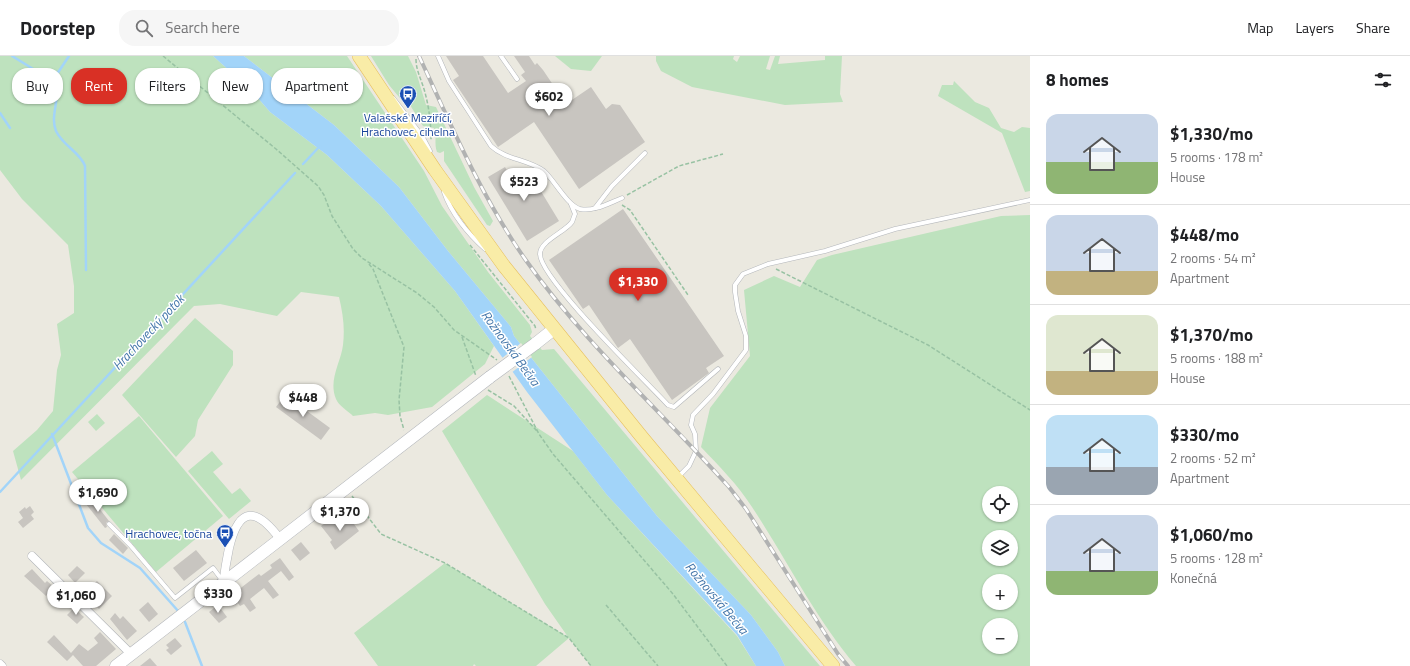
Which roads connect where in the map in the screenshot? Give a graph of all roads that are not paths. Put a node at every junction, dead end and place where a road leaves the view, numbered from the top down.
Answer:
1 (359, 56) edge
2 (438, 56) edge
3 (501, 56) edge
4 (517, 79) dead end
5 (645, 153) dead end
6 (622, 198) road end
7 (1030, 200) edge
8 (571, 204) junction
9 (594, 209) junction
10 (554, 329) junction
11 (718, 369) dead end
12 (676, 478) junction
13 (109, 524) dead end
14 (280, 539) junction
15 (32, 556) dead end
16 (224, 582) junction
17 (131, 654) junction
18 (116, 666) edge
19 (833, 666) edge

1 - 10 main road
2 - 8 lane
3 - 4 lane
5 - 9 lane
6 - 9 lane
7 - 12 lane
8 - 9 lane
8 - 11 lane
10 - 12 main road
10 - 14 street, bridge
12 - 19 main road
13 - 16 lane
14 - 16 street
14 - 16 street
15 - 17 street
16 - 17 street
17 - 18 street

